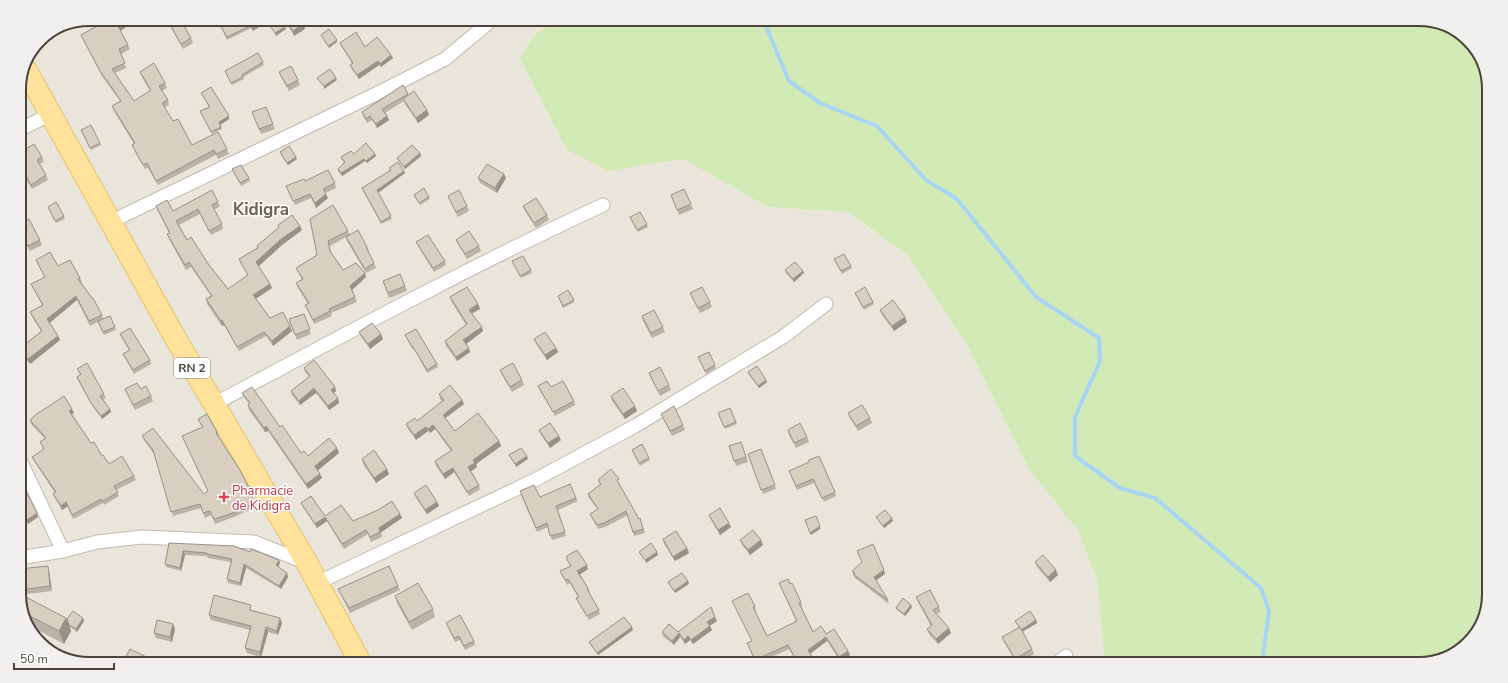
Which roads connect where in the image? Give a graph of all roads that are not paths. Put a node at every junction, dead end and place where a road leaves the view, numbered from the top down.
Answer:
1 (485, 26) edge
2 (28, 73) edge
3 (51, 114) junction
4 (26, 126) edge
5 (603, 205) dead end
6 (110, 222) junction
7 (826, 304) dead end
8 (214, 404) junction
9 (26, 473) edge
10 (63, 551) junction
11 (26, 557) edge
12 (307, 563) junction
13 (317, 583) junction
14 (357, 657) edge

1 - 6 street
2 - 3 main road, RN 2
3 - 4 street
3 - 6 main road, RN 2
5 - 8 street
6 - 8 main road, RN 2
7 - 13 street
8 - 12 main road, RN 2
9 - 10 street
10 - 11 street
10 - 12 street
12 - 13 main road, RN 2
13 - 14 main road, RN 2

